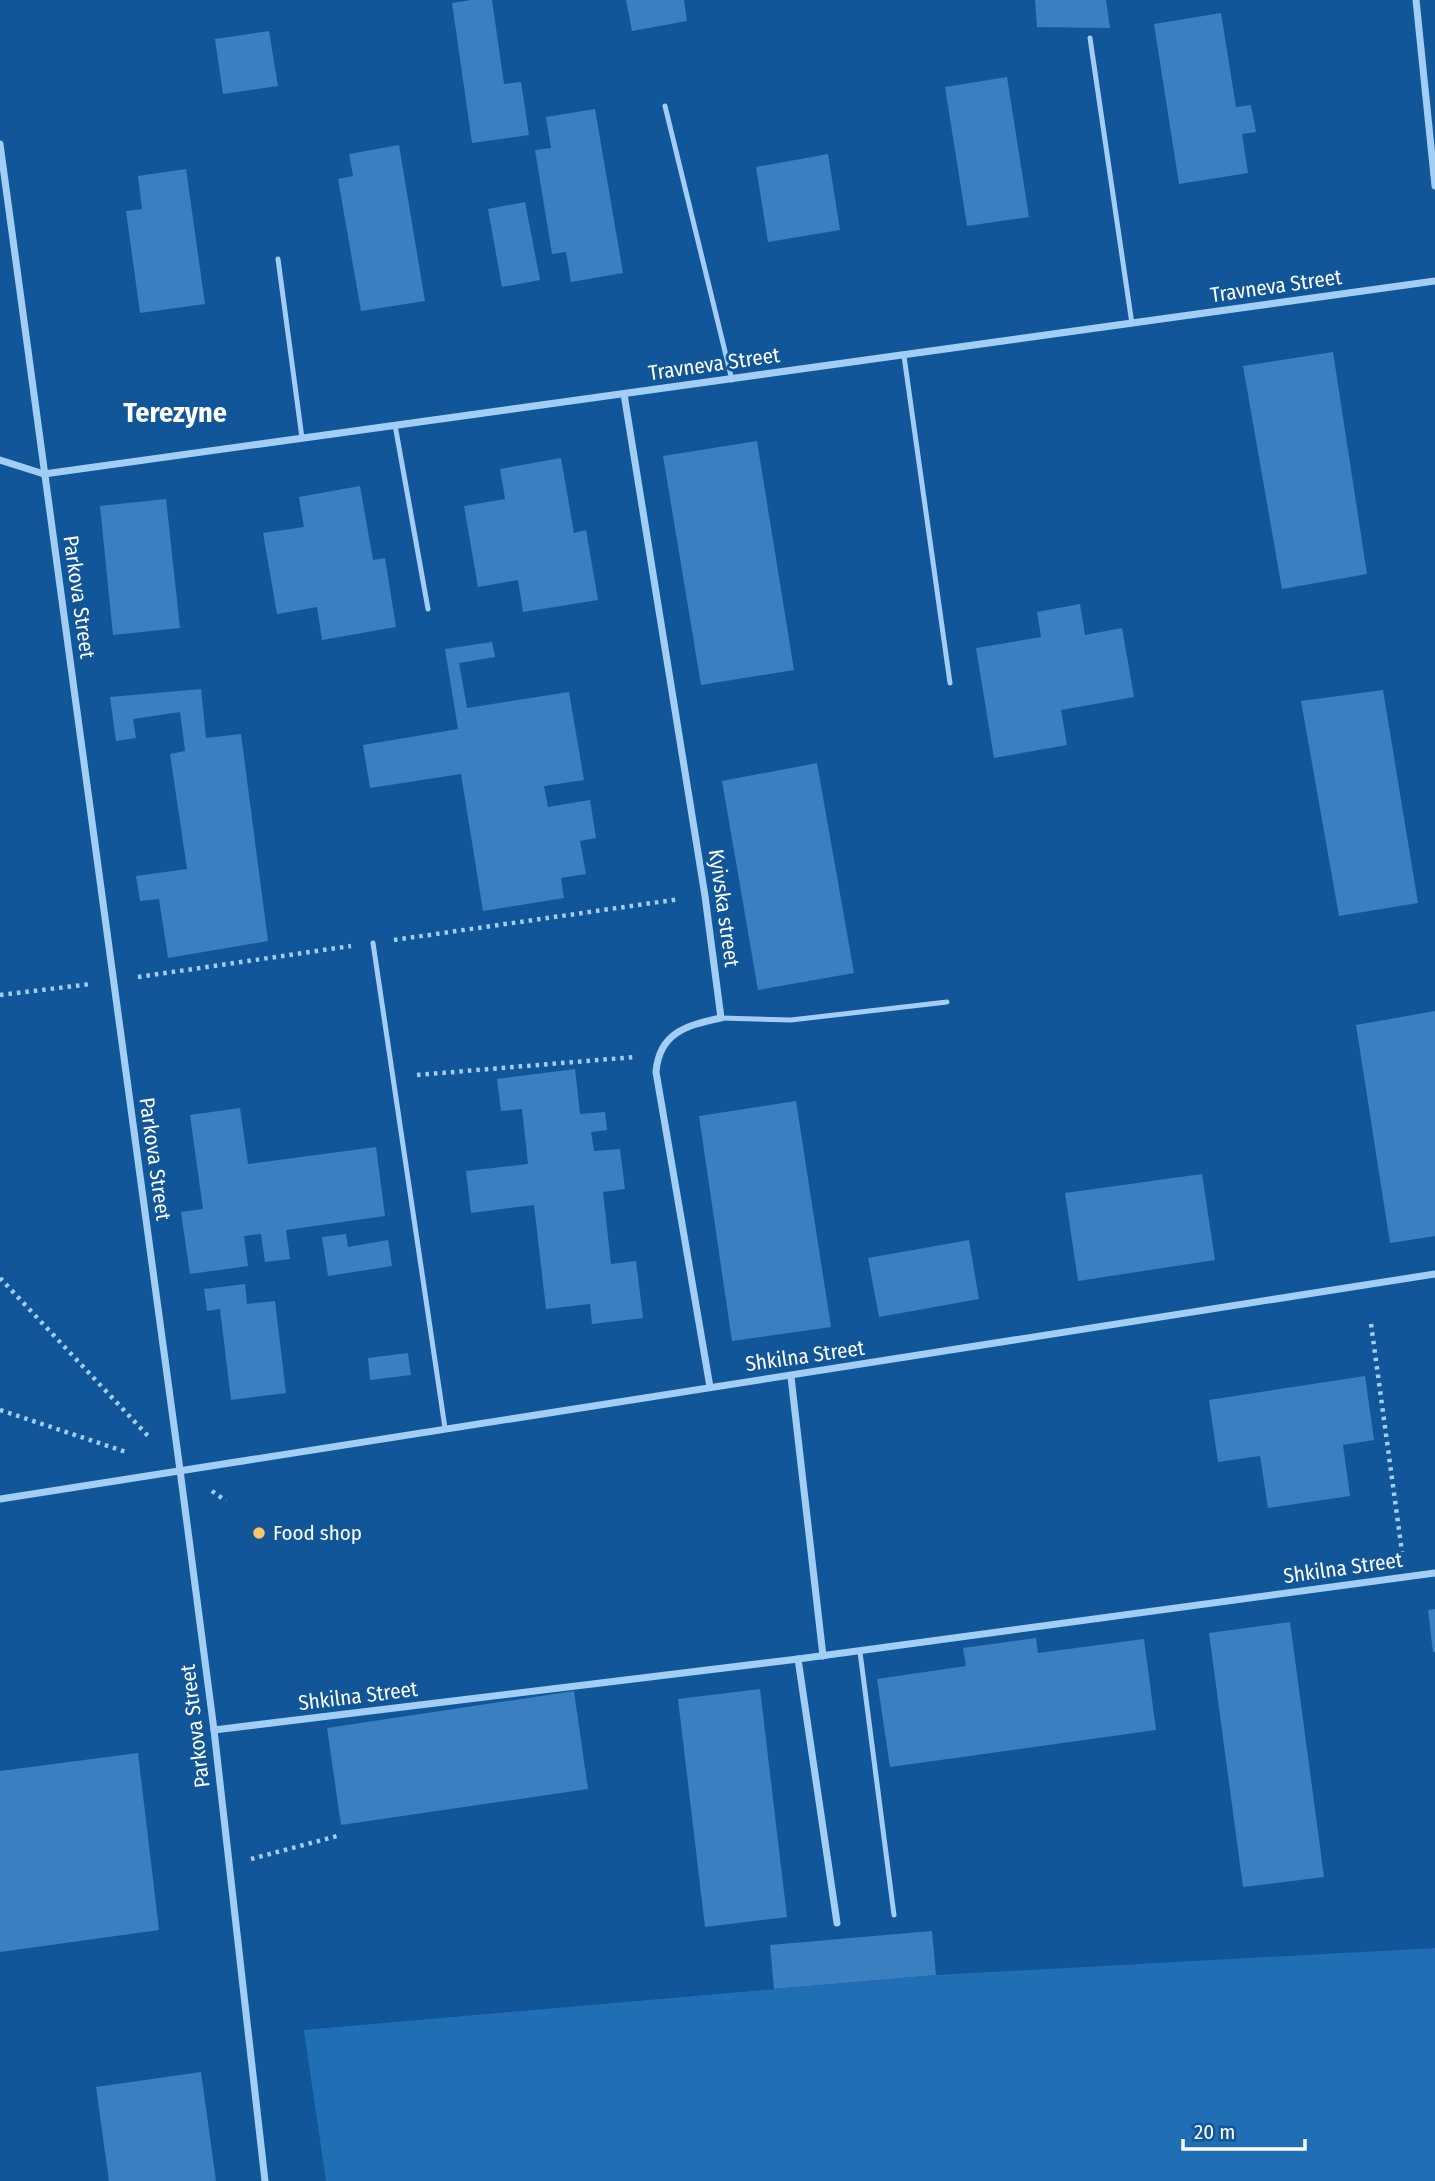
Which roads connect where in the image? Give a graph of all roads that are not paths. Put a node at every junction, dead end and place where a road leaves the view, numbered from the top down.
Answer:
1 (1416, 0) edge
2 (1090, 38) dead end
3 (665, 106) dead end
4 (0, 144) edge
5 (1435, 186) edge
6 (278, 259) dead end
7 (1435, 281) edge
8 (1132, 324) junction
9 (904, 356) junction
10 (732, 380) junction
11 (624, 394) junction
12 (395, 425) junction
13 (302, 439) junction
14 (0, 460) edge
15 (44, 474) junction
16 (428, 609) dead end
17 (950, 683) dead end
18 (373, 943) dead end
19 (947, 1002) dead end
20 (721, 1018) junction
21 (1435, 1274) edge
22 (791, 1377) junction
23 (710, 1387) junction
24 (445, 1429) junction
25 (180, 1471) junction
26 (0, 1499) edge
27 (1435, 1573) edge
28 (860, 1652) junction
29 (823, 1656) junction
30 (798, 1659) junction
31 (214, 1730) junction
32 (894, 1915) dead end
33 (837, 1923) dead end
34 (265, 2181) edge

1 - 5 street
2 - 8 lane
3 - 10 lane
4 - 15 street, Parkova Street
6 - 13 lane
7 - 8 street, Travneva Street
8 - 9 street, Travneva Street
9 - 10 street, Travneva Street
9 - 17 lane
10 - 11 street, Travneva Street
11 - 12 street, Travneva Street
11 - 20 street, Kyivska street
12 - 13 street, Travneva Street
12 - 16 lane
13 - 15 street, Travneva Street
14 - 15 street, Travneva Street
15 - 25 street, Parkova Street
18 - 24 lane
19 - 20 lane
20 - 23 street
21 - 22 street, Shkilna Street
22 - 23 street, Shkilna Street
22 - 29 street
23 - 24 street, Shkilna Street
24 - 25 street, Shkilna Street
25 - 26 street, Shkilna Street
25 - 31 street, Parkova Street
27 - 28 street, Shkilna Street
28 - 29 street, Shkilna Street
28 - 32 lane
29 - 30 street, Shkilna Street
30 - 31 street, Shkilna Street
30 - 33 street
31 - 34 street, Parkova Street

